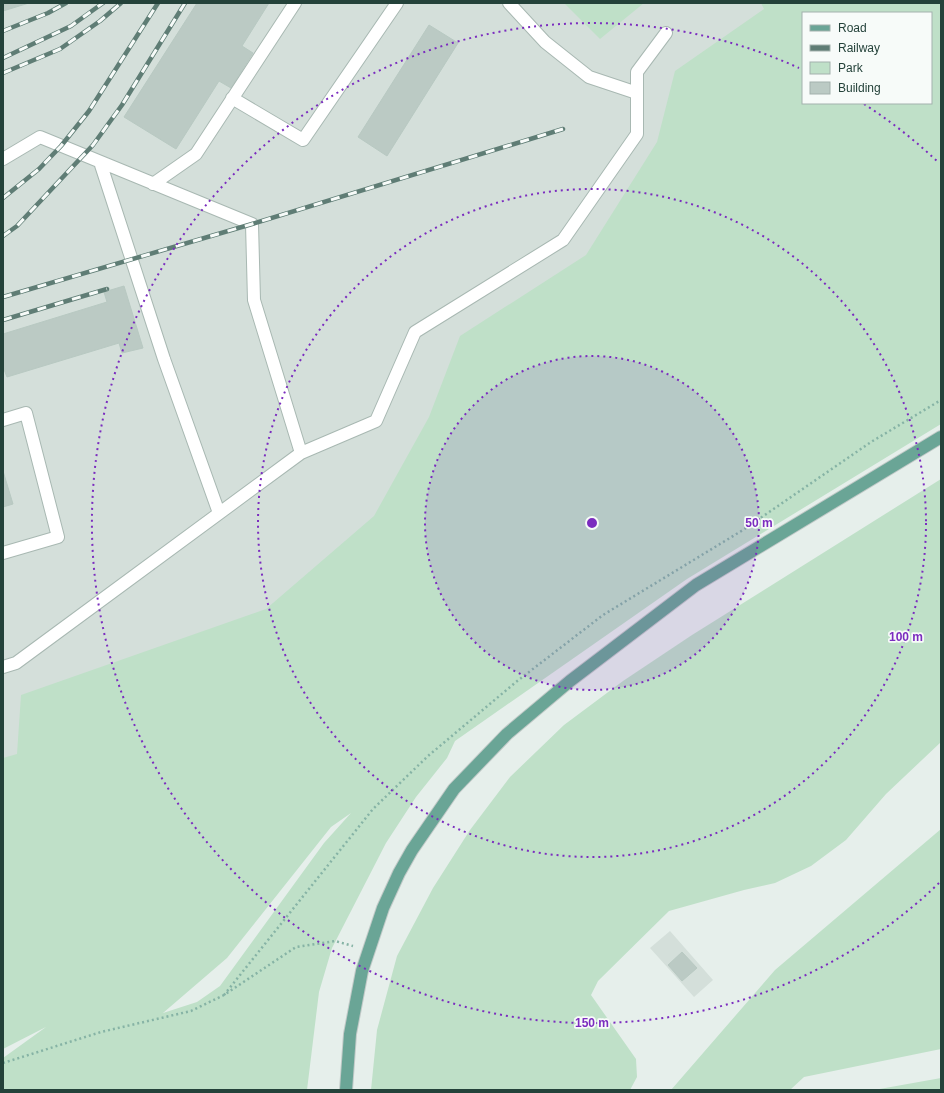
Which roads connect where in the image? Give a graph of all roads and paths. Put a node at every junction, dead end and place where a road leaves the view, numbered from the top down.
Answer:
1 (294, 3) edge
2 (397, 3) edge
3 (509, 3) edge
4 (666, 33) dead end
5 (637, 93) junction
6 (232, 98) junction
7 (3, 159) edge
8 (100, 162) junction
9 (153, 184) junction
10 (3, 420) edge
11 (941, 437) edge
12 (301, 453) junction
13 (219, 513) junction
14 (3, 553) edge
15 (3, 667) edge
16 (369, 950) junction
17 (3, 1063) edge
18 (346, 1090) edge

1 - 6 lane
2 - 6 lane
3 - 5 lane
4 - 5 lane
5 - 12 lane
6 - 9 lane
7 - 8 lane
8 - 9 lane
8 - 13 lane
9 - 12 lane
10 - 14 lane
11 - 16 main road
12 - 13 lane
13 - 15 lane
16 - 17 path
16 - 18 main road

